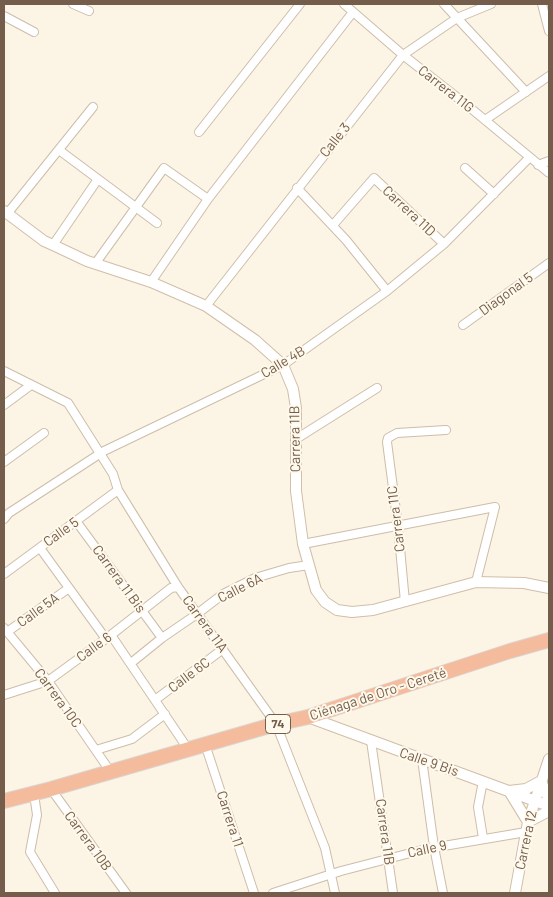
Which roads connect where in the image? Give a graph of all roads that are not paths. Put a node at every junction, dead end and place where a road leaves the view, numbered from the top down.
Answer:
1 (73, 4) edge
2 (300, 4) edge
3 (344, 4) edge
4 (444, 4) edge
5 (491, 4) edge
6 (542, 4) edge
7 (89, 12) dead end
8 (353, 12) junction
9 (4, 16) edge
10 (457, 18) junction
11 (549, 31) edge
12 (34, 32) dead end
13 (403, 55) junction
14 (549, 76) edge
15 (526, 92) junction
16 (93, 107) dead end
17 (485, 120) junction
18 (199, 132) dead end
19 (59, 150) junction
20 (529, 158) junction
21 (549, 161) edge
22 (538, 165) junction
23 (466, 168) dead end
24 (549, 173) edge
25 (98, 179) junction
26 (297, 188) junction
27 (494, 194) junction
28 (208, 199) junction
29 (136, 208) junction
30 (5, 212) edge
31 (157, 223) dead end
32 (333, 225) junction
33 (444, 244) junction
34 (53, 245) junction
35 (549, 263) edge
36 (95, 264) junction
37 (151, 282) junction
38 (387, 291) junction
39 (206, 306) junction
40 (463, 325) dead end
41 (283, 365) junction
42 (4, 371) edge
43 (31, 385) junction
44 (377, 388) dead end
45 (4, 405) edge
46 (446, 430) dead end
47 (44, 433) dead end
48 (296, 439) junction
49 (100, 453) junction
50 (4, 462) edge
51 (118, 490) junction
52 (5, 512) edge
53 (76, 521) junction
54 (398, 526) junction
55 (304, 544) junction
56 (40, 548) junction
57 (309, 565) junction
58 (4, 574) edge
59 (476, 582) junction
60 (178, 587) junction
61 (69, 588) junction
62 (549, 588) edge
63 (405, 602) junction
64 (142, 611) junction
65 (197, 614) junction
66 (6, 630) edge
67 (109, 637) junction
68 (162, 638) junction
69 (549, 640) edge
70 (223, 649) junction
71 (131, 663) junction
72 (48, 681) junction
73 (4, 695) edge
74 (155, 700) junction
75 (165, 714) junction
76 (308, 717) junction
77 (276, 724) junction
78 (371, 741) junction
79 (205, 744) junction
80 (188, 749) junction
81 (96, 750) junction
82 (549, 758) edge
83 (422, 759) junction
84 (110, 771) junction
85 (483, 781) junction
86 (541, 781) junction
87 (50, 789) junction
88 (509, 791) junction
89 (34, 794) junction
90 (549, 800) edge
91 (4, 801) edge
92 (534, 801) junction
93 (549, 806) edge
94 (547, 815) edge
95 (527, 827) junction
96 (482, 838) junction
97 (434, 847) junction
98 (389, 858) junction
99 (331, 874) junction
100 (55, 893) edge
101 (126, 893) edge
102 (254, 893) edge
103 (273, 893) edge
104 (335, 893) edge
105 (393, 893) edge
106 (443, 893) edge
107 (515, 893) edge

1 - 7 street
2 - 18 street
3 - 8 street, Carrera 11G
4 - 10 street
5 - 10 street, Calle 3
6 - 11 street
8 - 13 street, Carrera 11G
8 - 28 street
9 - 12 street
10 - 13 street, Calle 3
10 - 15 street
13 - 17 street, Carrera 11G
13 - 26 street, Calle 3
14 - 15 street
15 - 17 street
16 - 19 street
17 - 20 street, Carrera 11G
19 - 25 street
19 - 30 street
20 - 22 street, Carrera 11G
20 - 27 street, Calle 4B
21 - 22 street
22 - 24 street, Carrera 11G
23 - 27 street
25 - 29 street
25 - 34 street
26 - 32 street
26 - 39 street, Calle 3
27 - 33 street, Calle 4B
28 - 29 street
28 - 37 street
29 - 31 street
29 - 36 street
30 - 34 street, Carrera 11B
32 - 33 street, Carrera 11D
32 - 38 street
33 - 38 street, Calle 4B
34 - 36 street, Carrera 11B
35 - 40 street, Diagonal 5
36 - 37 street, Carrera 11B
37 - 39 street, Carrera 11B
38 - 41 street, Calle 4B
39 - 41 street, Carrera 11B
41 - 48 street, Carrera 11B
41 - 49 street, Calle 4B
42 - 43 street, Carrera 11A
43 - 45 street
43 - 49 street, Carrera 11A
44 - 48 street
46 - 54 street, Carrera 11C
47 - 50 street
48 - 55 street, Carrera 11B
49 - 51 street, Carrera 11A
49 - 52 street, Calle 4B
51 - 53 street, Calle 5
51 - 60 street, Carrera 11A
53 - 56 street, Calle 5
53 - 64 street, Carrera 11 Bis
54 - 55 street
54 - 59 street
54 - 63 street, Carrera 11C
55 - 57 street, Carrera 11B
56 - 58 street, Calle 5
56 - 61 street
57 - 63 street, Carrera 11B
57 - 65 street, Calle 6A
59 - 62 street, Carrera 11B
59 - 63 street, Carrera 11B
60 - 64 street, Calle 6
60 - 65 street, Carrera 11A
61 - 66 street, Calle 5A
61 - 67 street
64 - 67 street, Calle 6
64 - 68 street, Carrera 11 Bis
65 - 68 street, Calle 6A
65 - 70 street, Carrera 11A
66 - 72 street, Carrera 10C
67 - 71 street
67 - 72 street, Calle 6
68 - 71 street, Calle 6A
69 - 76 highway, Ciénaga de Oro - Cereté / 74
70 - 74 street, Calle 6C
70 - 77 street, Carrera 11A
71 - 74 street
72 - 73 street, Calle 6
72 - 81 street, Carrera 10C
74 - 75 street
75 - 80 street
75 - 81 street
76 - 77 highway, Ciénaga de Oro - Cereté / 74
76 - 78 street, Calle 9 Bis
77 - 79 highway, Ciénaga de Oro - Cereté / 74
77 - 99 street, Carrera 11A
78 - 83 street, Calle 9 Bis
78 - 98 street, Carrera 11B
79 - 80 highway, Ciénaga de Oro - Cereté / 74
79 - 102 street, Carrera 11
80 - 84 highway, Ciénaga de Oro - Cereté / 74
81 - 84 street, Carrera 10C
82 - 86 street, Carrera 12
83 - 85 street, Calle 9 Bis
83 - 97 street
84 - 87 highway, Ciénaga de Oro - Cereté / 74
85 - 88 street, Calle 9 Bis
85 - 96 street
86 - 88 street
86 - 90 street
86 - 92 street, Carrera 12
87 - 89 highway, Ciénaga de Oro - Cereté / 74
87 - 101 street, Carrera 10B
88 - 92 street, Calle 9 Bis
88 - 95 street
89 - 91 highway, Ciénaga de Oro - Cereté / 74
89 - 100 street
92 - 93 street, Calle 9 Bis
92 - 95 street, Carrera 12
94 - 95 street
95 - 96 street, Calle 9
95 - 107 street, Carrera 12
96 - 97 street, Calle 9
97 - 98 street, Calle 9
97 - 106 street
98 - 99 street, Calle 9
98 - 105 street, Carrera 11B
99 - 103 street, Calle 9
99 - 104 street, Carrera 11A

